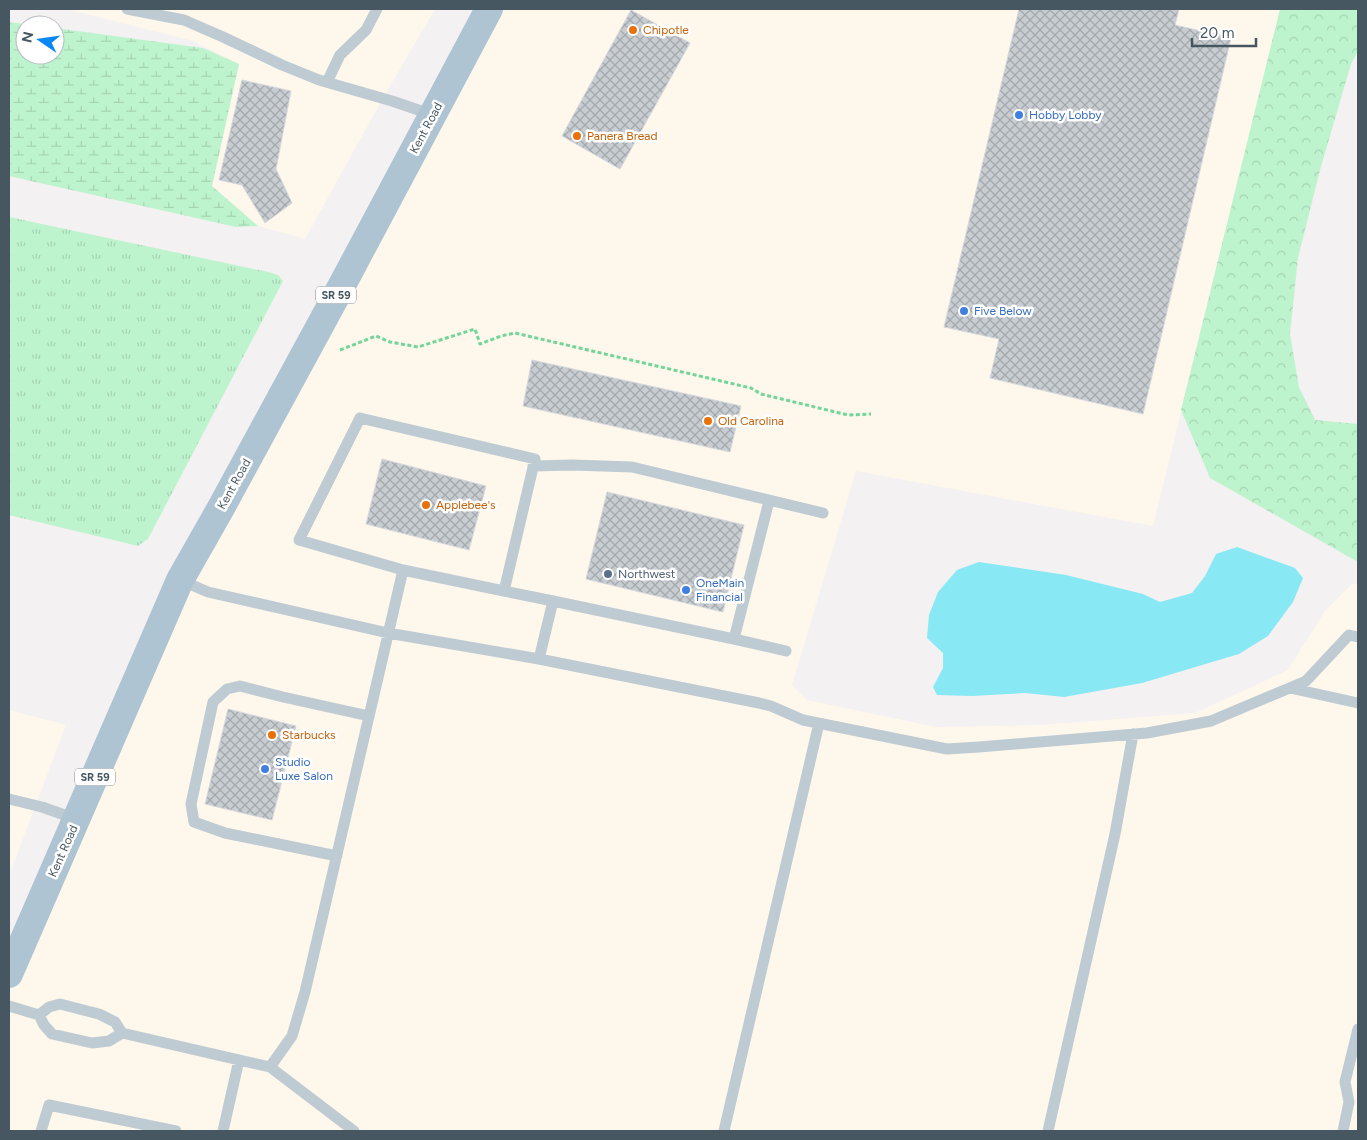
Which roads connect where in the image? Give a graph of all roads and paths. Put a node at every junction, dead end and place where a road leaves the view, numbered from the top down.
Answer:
1 (128, 9) edge
2 (377, 9) edge
3 (489, 9) edge
4 (327, 82) junction
5 (433, 115) junction
6 (340, 350) dead end
7 (871, 414) dead end
8 (533, 466) junction
9 (769, 501) junction
10 (823, 514) dead end
11 (403, 570) junction
12 (180, 580) junction
13 (504, 591) junction
14 (553, 601) junction
15 (388, 633) junction
16 (1358, 637) edge
17 (734, 639) junction
18 (786, 651) dead end
19 (539, 659) junction
20 (1290, 688) junction
21 (1358, 703) edge
22 (369, 716) junction
23 (819, 723) junction
24 (1134, 734) junction
25 (9, 799) edge
26 (76, 820) junction
27 (336, 856) junction
28 (9, 974) edge
29 (9, 1006) edge
30 (39, 1015) junction
31 (1358, 1029) edge
32 (122, 1033) junction
33 (239, 1060) junction
34 (270, 1067) junction
35 (41, 1131) edge
36 (176, 1131) edge
37 (223, 1131) edge
38 (354, 1131) edge
39 (724, 1131) edge
40 (1048, 1131) edge
41 (1342, 1131) edge

1 - 4 lane
2 - 4 lane
3 - 5 main road, Kent Road / SR 59
4 - 5 lane
5 - 12 main road, Kent Road / SR 59
6 - 7 path
8 - 9 lane
8 - 11 lane
8 - 13 lane
9 - 10 lane
9 - 17 lane
11 - 13 lane
11 - 15 lane
12 - 15 lane
12 - 26 main road, Kent Road / SR 59
13 - 14 lane
14 - 17 lane
14 - 19 lane
15 - 19 lane
15 - 22 lane
16 - 20 lane
17 - 18 lane
19 - 23 lane
20 - 21 lane
20 - 24 lane
22 - 27 lane
22 - 27 lane
23 - 24 lane
23 - 39 lane
24 - 40 lane
25 - 26 lane
26 - 28 main road, Kent Road / SR 59
27 - 34 lane
29 - 30 lane
30 - 32 lane
30 - 32 lane
31 - 41 lane
32 - 33 lane
33 - 34 lane
33 - 37 lane
34 - 38 lane
35 - 36 lane

